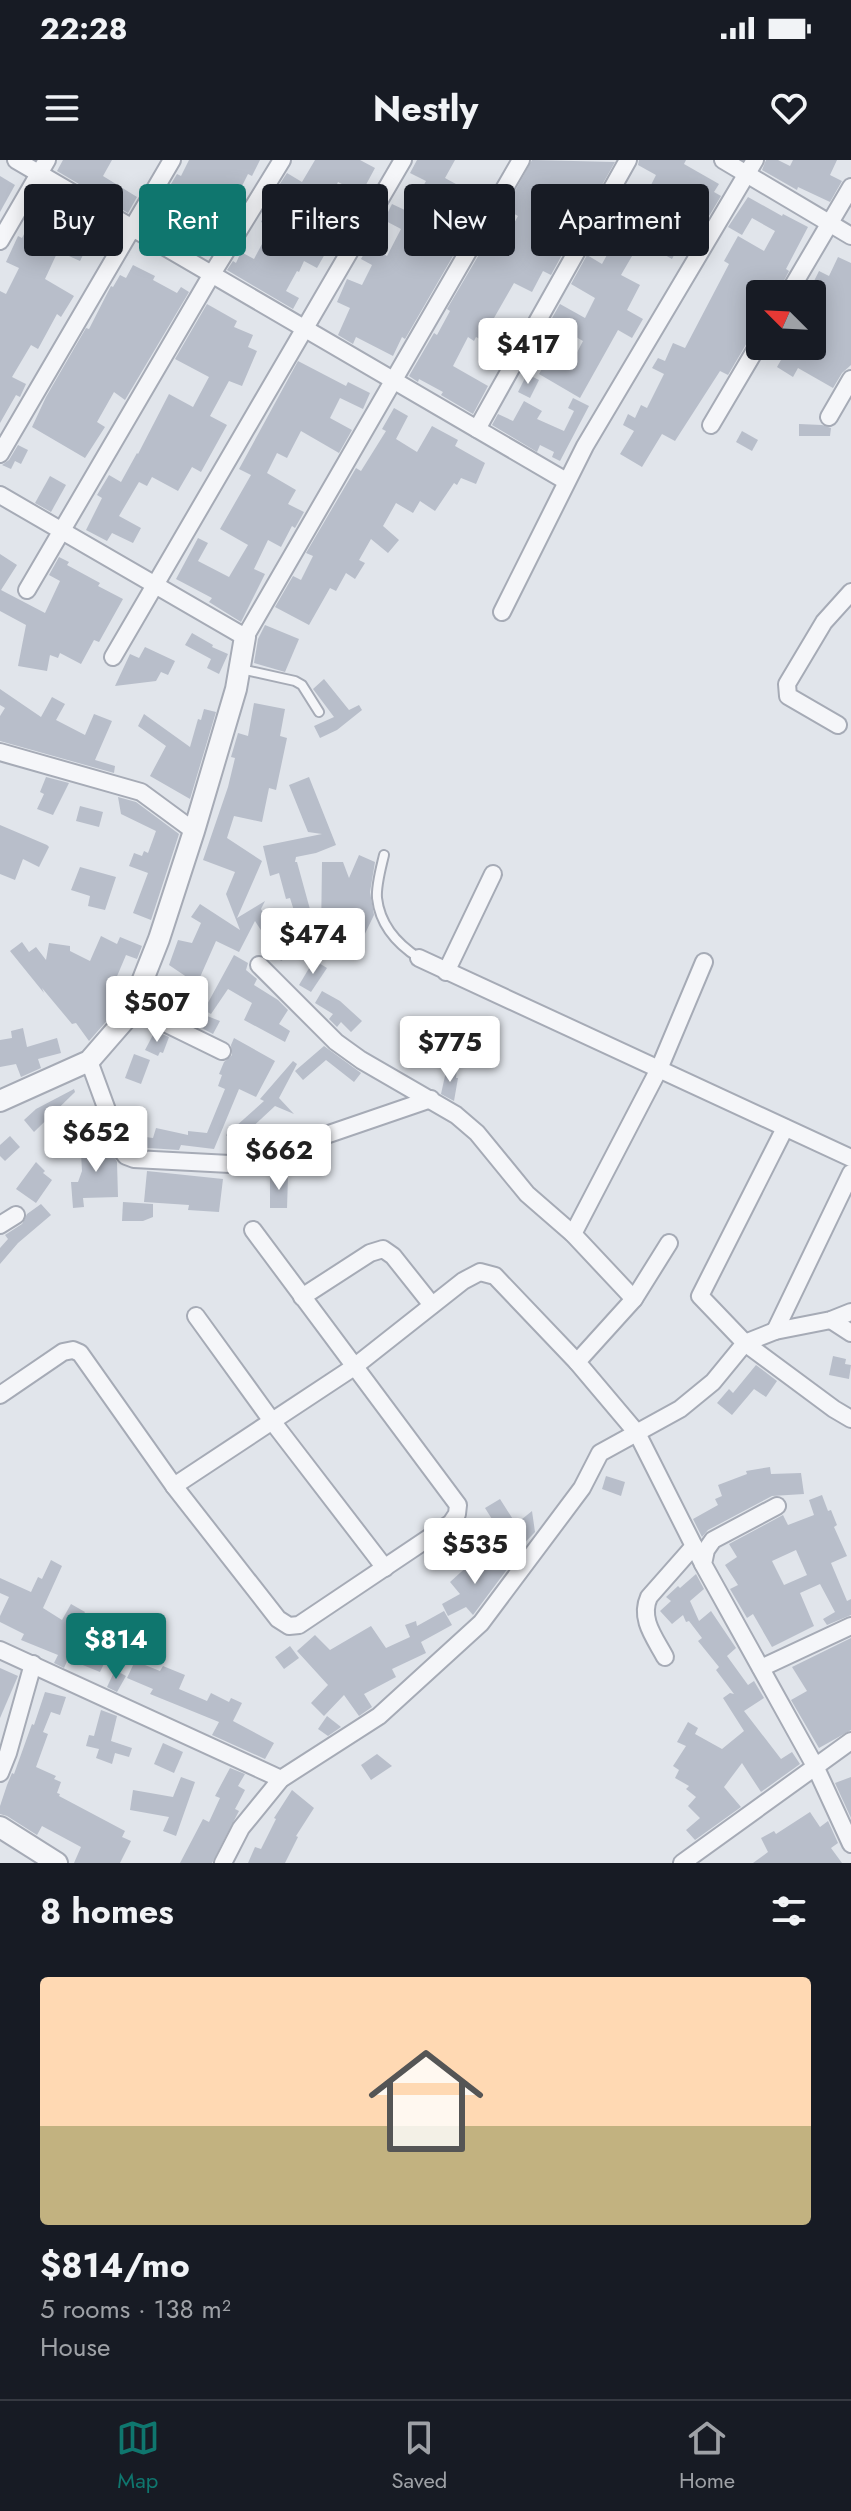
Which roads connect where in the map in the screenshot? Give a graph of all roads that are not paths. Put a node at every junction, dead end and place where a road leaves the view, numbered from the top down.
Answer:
1 (16, 160) edge
2 (172, 160) edge
3 (282, 160) edge
4 (403, 160) edge
5 (521, 160) edge
6 (628, 160) edge
7 (723, 160) edge
8 (43, 167) edge
9 (751, 167) edge
10 (851, 187) edge
11 (830, 223) junction
12 (133, 228) junction
13 (851, 236) edge
14 (0, 241) edge
15 (212, 274) junction
16 (796, 280) edge
17 (305, 329) junction
18 (749, 360) edge
19 (851, 379) edge
20 (393, 380) junction
21 (829, 417) dead end
22 (711, 425) dead end
23 (477, 429) junction
24 (0, 454) edge
25 (566, 481) junction
26 (0, 495) edge
27 (61, 532) junction
28 (155, 585) junction
29 (27, 590) dead end
30 (851, 592) edge
31 (502, 612) dead end
32 (245, 637) junction
33 (113, 657) dead end
34 (240, 669) junction
35 (319, 712) dead end
36 (838, 725) dead end
37 (0, 752) edge
38 (194, 831) junction
39 (384, 855) dead end
40 (493, 874) dead end
41 (419, 958) joint
42 (704, 962) dead end
43 (259, 965) dead end
44 (446, 972) junction
45 (132, 1007) junction
46 (222, 1051) dead end
47 (89, 1061) junction
48 (659, 1069) junction
49 (431, 1099) junction
50 (0, 1101) edge
51 (785, 1128) junction
52 (851, 1158) edge
53 (851, 1173) edge
54 (16, 1215) dead end
55 (0, 1225) edge
56 (253, 1230) dead end
57 (573, 1234) junction
58 (669, 1243) dead end
59 (302, 1297) junction
60 (634, 1299) junction
61 (432, 1305) junction
62 (851, 1312) edge
63 (196, 1316) dead end
64 (831, 1320) junction
65 (775, 1331) junction
66 (851, 1333) edge
67 (745, 1343) junction
68 (577, 1362) junction
69 (354, 1367) junction
70 (0, 1395) edge
71 (851, 1419) edge
72 (272, 1421) junction
73 (637, 1433) junction
74 (174, 1486) junction
75 (777, 1506) dead end
76 (694, 1546) junction
77 (703, 1564) junction
78 (385, 1568) junction
79 (851, 1626) edge
80 (0, 1650) edge
81 (665, 1657) dead end
82 (33, 1664) junction
83 (761, 1668) junction
84 (851, 1741) edge
85 (815, 1766) junction
86 (0, 1773) edge
87 (281, 1779) junction
88 (0, 1827) edge
89 (851, 1844) edge
90 (57, 1863) edge
91 (223, 1863) edge
92 (682, 1863) edge

1 - 8 street
2 - 12 street
3 - 15 street
4 - 17 street
5 - 20 street
6 - 23 street
7 - 9 street
8 - 12 street
8 - 14 street
9 - 11 street
9 - 25 street
10 - 11 street
11 - 13 street
11 - 16 street
12 - 15 street
12 - 24 street
15 - 17 street
15 - 27 street
17 - 20 street
17 - 28 street
18 - 22 street
19 - 21 street
20 - 23 street
20 - 32 street
23 - 25 street
25 - 31 street
26 - 27 street
27 - 28 street
27 - 29 street
28 - 32 street
28 - 33 street
30 - 36 street
32 - 34 street
34 - 35 lane
34 - 38 street
37 - 38 street
38 - 45 street
39 - 41 lane
40 - 44 street
41 - 44 street
42 - 48 street
43 - 49 street
44 - 48 street
45 - 46 street
45 - 47 street
47 - 49 street
47 - 50 street
48 - 51 street
48 - 57 street
49 - 57 street
51 - 52 street
51 - 67 street
53 - 65 street
54 - 55 street
56 - 59 street
57 - 60 street
58 - 60 street
59 - 61 street
59 - 69 street
60 - 68 street
61 - 68 street
61 - 69 street
62 - 64 street
63 - 72 street
64 - 65 street
64 - 66 street
65 - 67 street
67 - 71 street
67 - 73 street
68 - 73 street
69 - 72 street
69 - 78 street
70 - 74 street
72 - 74 street
72 - 78 street
73 - 76 street
73 - 87 street
74 - 78 street
75 - 77 street
76 - 77 street
76 - 81 street
77 - 83 street
79 - 83 street
80 - 82 street
82 - 86 street
82 - 87 street
83 - 85 street
84 - 85 street
85 - 89 street
85 - 92 street
87 - 91 street
88 - 90 street

